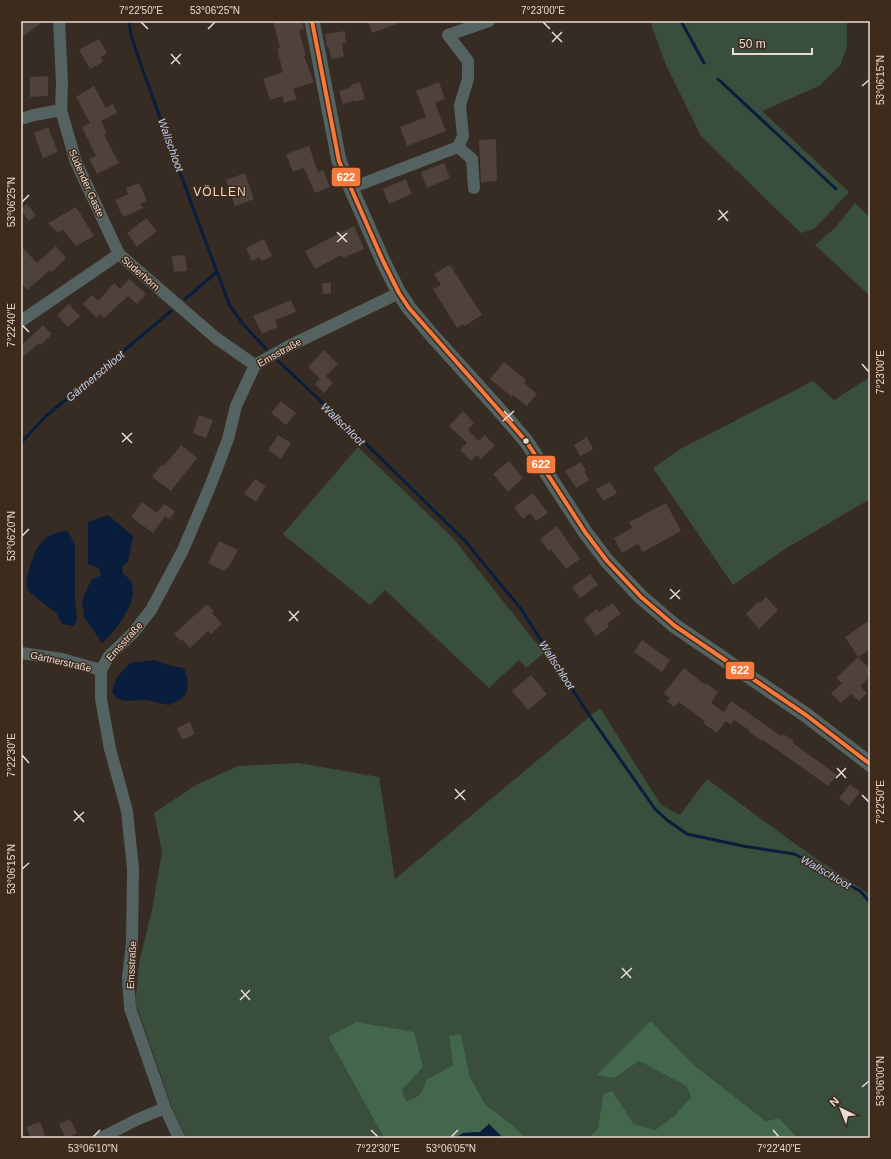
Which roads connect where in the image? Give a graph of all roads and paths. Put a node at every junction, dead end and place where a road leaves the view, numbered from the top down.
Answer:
1 (59, 21) edge
2 (489, 21) edge
3 (315, 22) edge
4 (60, 110) junction
5 (21, 120) edge
6 (458, 147) junction
7 (351, 188) junction
8 (474, 188) dead end
9 (119, 254) junction
10 (399, 293) junction
11 (21, 320) edge
12 (255, 365) junction
13 (21, 653) edge
14 (100, 670) junction
15 (870, 764) edge
16 (165, 1108) junction
17 (101, 1138) edge
18 (179, 1138) edge

1 - 4 street, Südender Gaste
2 - 6 street
3 - 7 street
4 - 5 street
4 - 9 street, Südender Gaste
6 - 7 street
6 - 8 street
7 - 10 street
9 - 11 street, Süderhörn
9 - 12 street, Süderhörn
10 - 12 street, Emsstraße
10 - 15 street
12 - 14 street, Emsstraße
13 - 14 street, Gärtnerstraße
14 - 16 street, Emsstraße
16 - 17 street
16 - 18 street, Emsstraße

